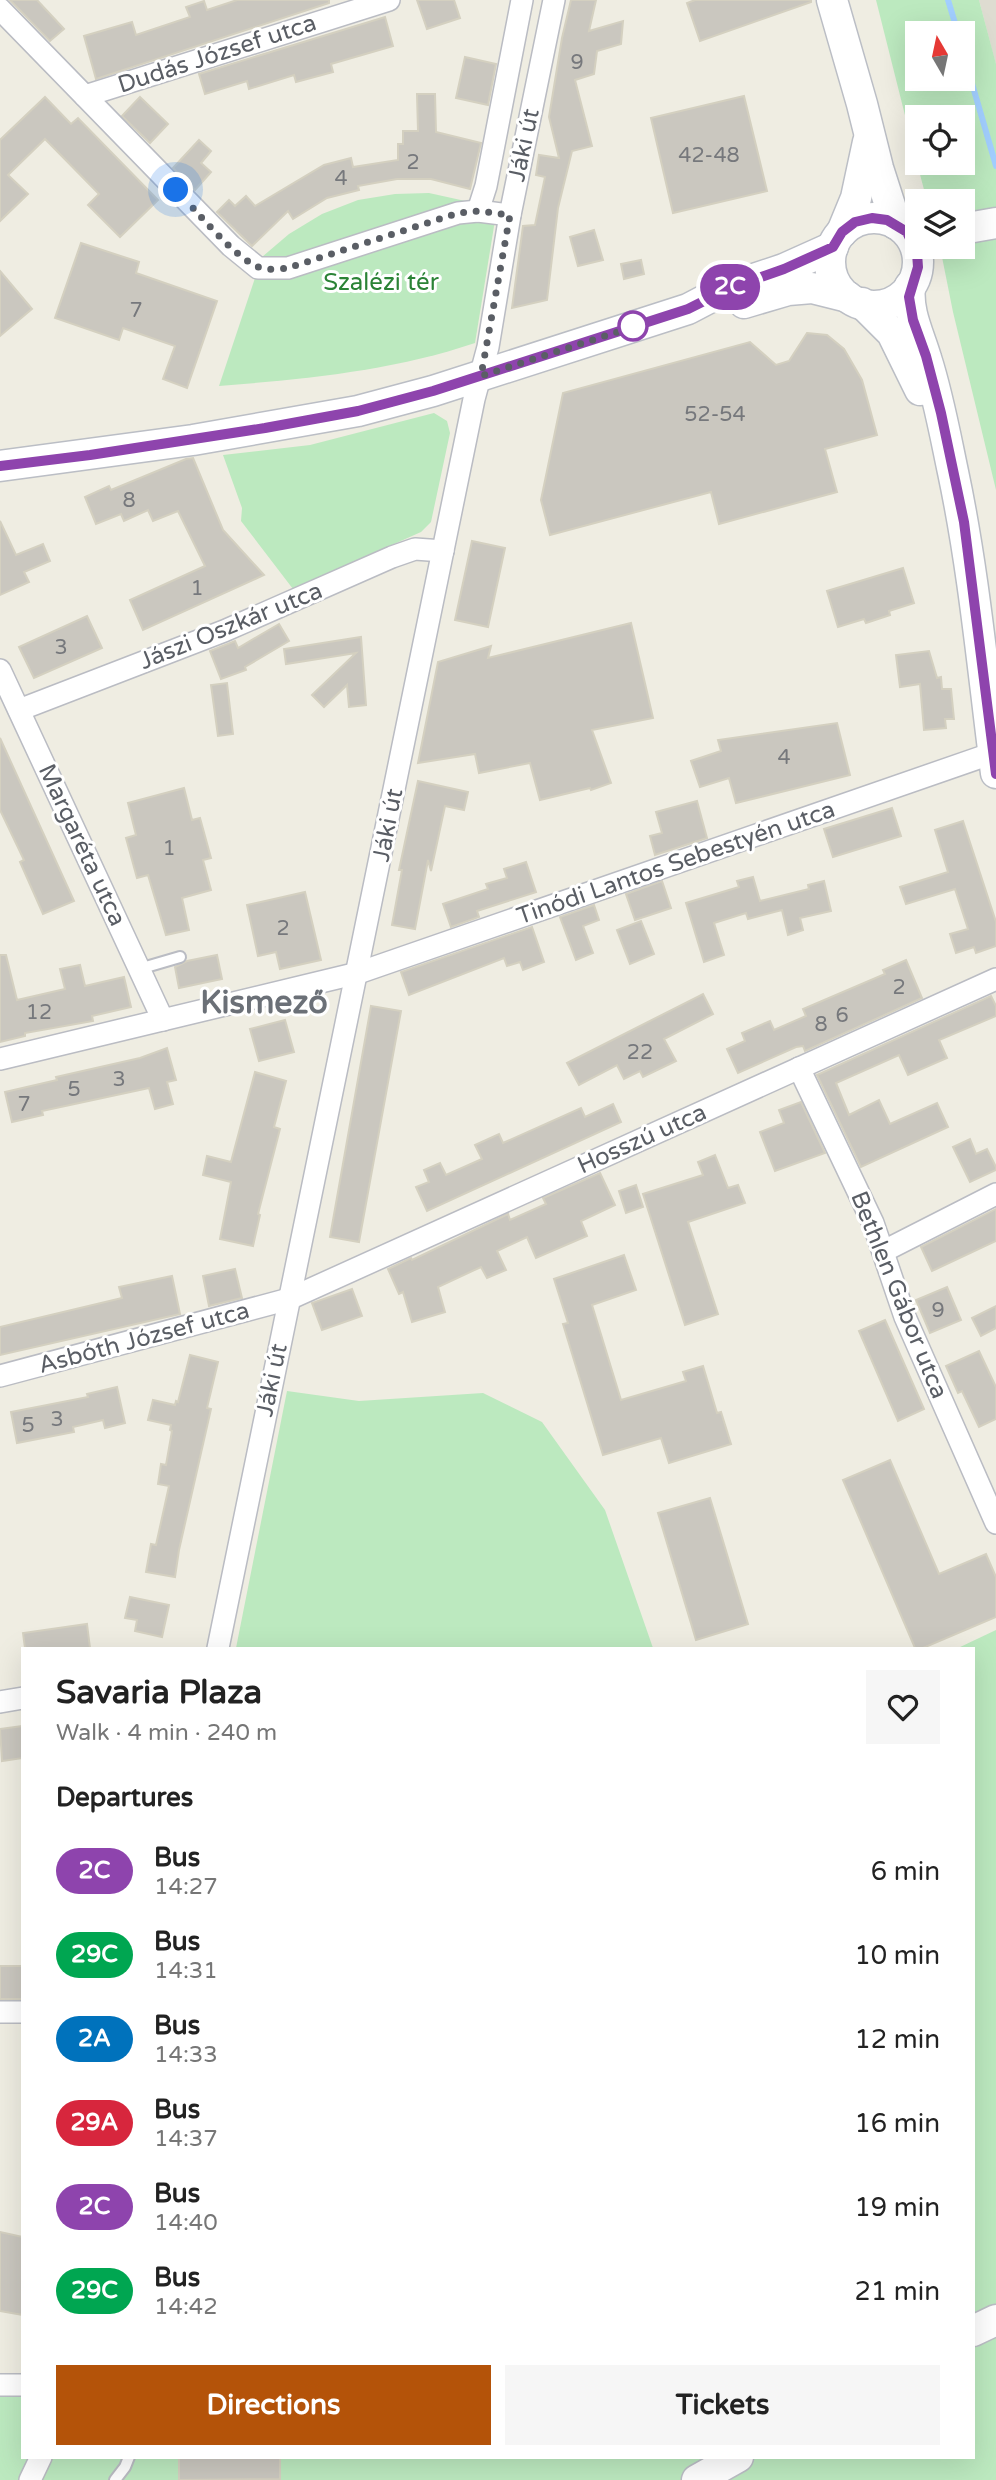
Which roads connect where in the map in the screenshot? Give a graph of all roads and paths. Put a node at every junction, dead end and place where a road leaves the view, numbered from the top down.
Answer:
1 (388, 0) edge
2 (522, 0) edge
3 (554, 0) edge
4 (832, 0) edge
5 (0, 9) edge
6 (85, 96) junction
7 (869, 135) junction
8 (478, 211) junction
9 (510, 215) junction
10 (905, 225) edge
11 (905, 229) edge
12 (837, 240) junction
13 (915, 259) edge
14 (929, 259) edge
15 (914, 276) junction
16 (855, 300) junction
17 (688, 309) junction
18 (481, 376) junction
19 (950, 457) junction
20 (0, 466) edge
21 (443, 551) junction
22 (0, 670) edge
23 (19, 710) junction
24 (995, 763) edge
25 (180, 957) dead end
26 (139, 969) junction
27 (358, 973) junction
28 (996, 979) edge
29 (163, 1020) junction
30 (0, 1059) edge
31 (799, 1068) junction
32 (996, 1194) edge
33 (884, 1251) junction
34 (289, 1299) junction
35 (0, 1376) edge
36 (996, 1523) edge
37 (218, 1647) edge
38 (21, 1698) edge
39 (0, 1702) edge
40 (0, 2012) edge
41 (21, 2012) edge
42 (996, 2320) edge
43 (975, 2330) edge
44 (0, 2385) edge
45 (21, 2385) edge
46 (128, 2459) edge
47 (734, 2459) edge
48 (115, 2480) edge
49 (697, 2480) edge

1 - 6 street, Dudás József utca
2 - 8 street, Jáki út
3 - 9 street, Jáki út
4 - 7 street
5 - 6 street
6 - 8 street
7 - 10 street
7 - 12 street
8 - 9 street
9 - 18 street, Jáki út
11 - 12 street
12 - 16 street
12 - 17 street
13 - 15 street
14 - 15 street
15 - 16 street
15 - 19 street
16 - 17 street
16 - 19 street
17 - 18 street
18 - 20 street
18 - 21 street, Jáki út
19 - 24 street
21 - 23 street, Jászi Oszkár utca
21 - 27 street, Jáki út
22 - 23 street, Margaréta utca
23 - 26 street, Margaréta utca
24 - 27 street, Tinódi Lantos Sebestyén utca
25 - 26 lane
26 - 29 street, Margaréta utca
27 - 29 street, Tinódi Lantos Sebestyén utca
27 - 34 street, Jáki út
28 - 31 street, Hosszú utca
29 - 30 street, Tinódi Lantos Sebestyén utca
31 - 33 street, Bethlen Gábor utca
31 - 34 street, Hosszú utca
32 - 33 street
33 - 36 street, Bethlen Gábor utca
34 - 35 street, Asbóth József utca
34 - 37 street, Jáki út
38 - 39 street
40 - 41 street
42 - 43 street
44 - 45 street
46 - 48 lane
47 - 49 street

